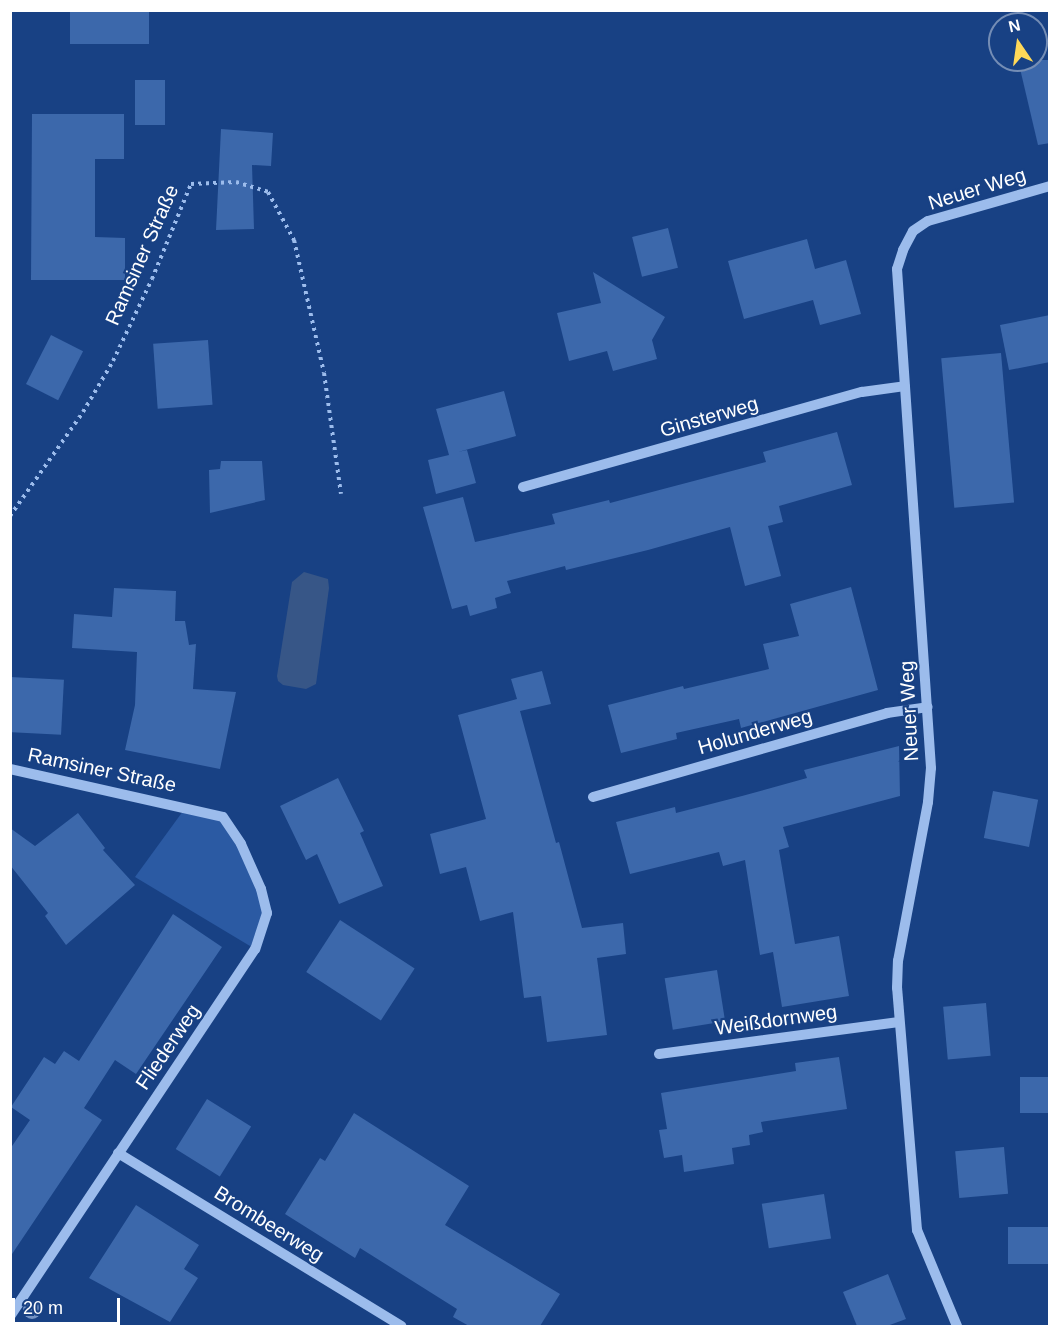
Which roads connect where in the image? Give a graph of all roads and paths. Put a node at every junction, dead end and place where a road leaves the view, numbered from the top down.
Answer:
1 (1050, 186) edge
2 (905, 386) junction
3 (523, 487) dead end
4 (341, 494) dead end
5 (10, 516) edge
6 (928, 707) junction
7 (10, 769) edge
8 (593, 797) dead end
9 (186, 807) joint
10 (899, 1022) junction
11 (659, 1054) dead end
12 (118, 1153) junction
13 (10, 1316) edge
14 (401, 1326) edge
15 (957, 1326) edge

1 - 2 street, Neuer Weg
2 - 3 street, Ginsterweg
2 - 6 street, Neuer Weg
4 - 5 path, Ramsiner Straße
6 - 8 street, Holunderweg
6 - 10 street, Neuer Weg
7 - 9 street, Ramsiner Straße
9 - 12 street, Fliederweg
10 - 11 street, Weißdornweg
10 - 15 street, Neuer Weg
12 - 13 street, Fliederweg
12 - 14 street, Brombeerweg

